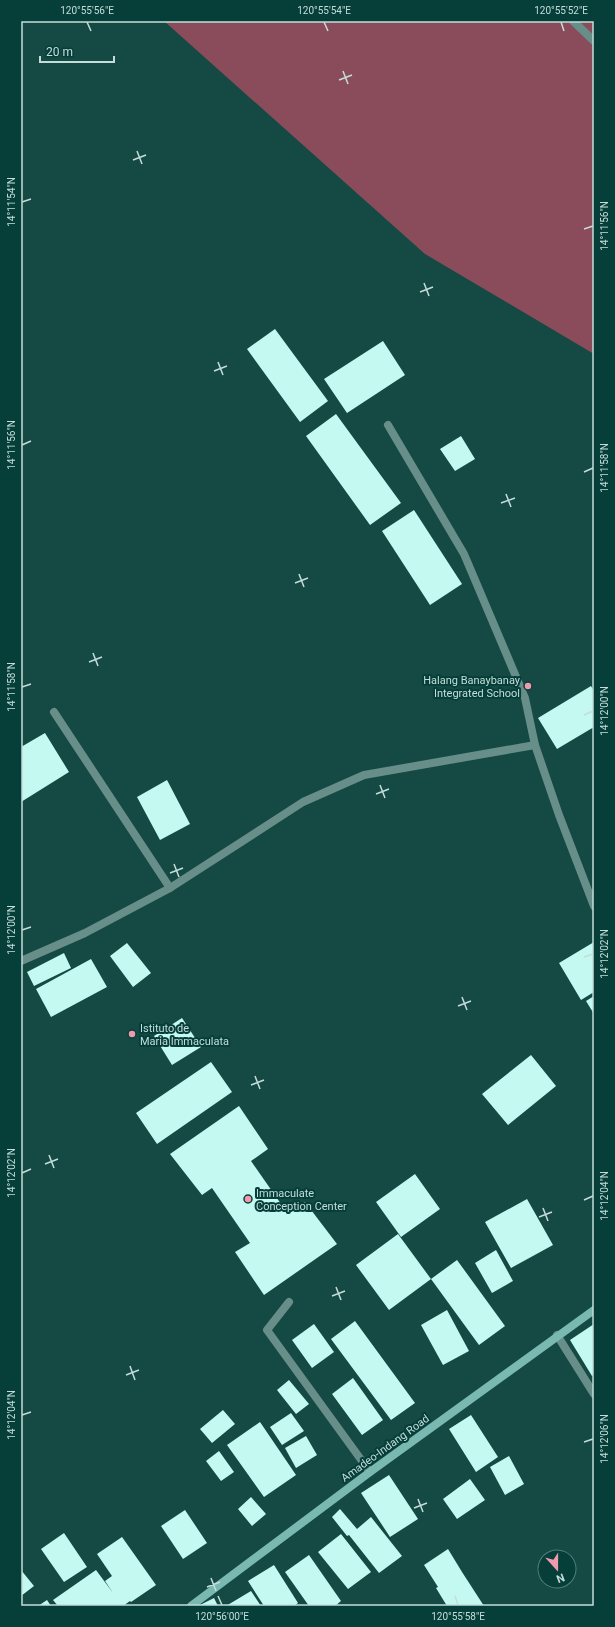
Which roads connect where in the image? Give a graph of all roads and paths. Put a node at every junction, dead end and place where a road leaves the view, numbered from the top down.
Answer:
1 (573, 21) edge
2 (594, 41) edge
3 (388, 425) dead end
4 (54, 712) dead end
5 (536, 745) junction
6 (170, 888) junction
7 (594, 906) edge
8 (21, 961) edge
9 (289, 1302) dead end
10 (594, 1310) edge
11 (557, 1335) junction
12 (594, 1394) edge
13 (370, 1472) junction
14 (191, 1606) edge

1 - 2 street
3 - 5 street
4 - 6 street
5 - 6 street
5 - 7 street
6 - 8 street
9 - 13 street
10 - 11 main road, Amadeo-Indang Road
11 - 12 street
11 - 13 main road, Amadeo-Indang Road
13 - 14 main road, Amadeo-Indang Road

